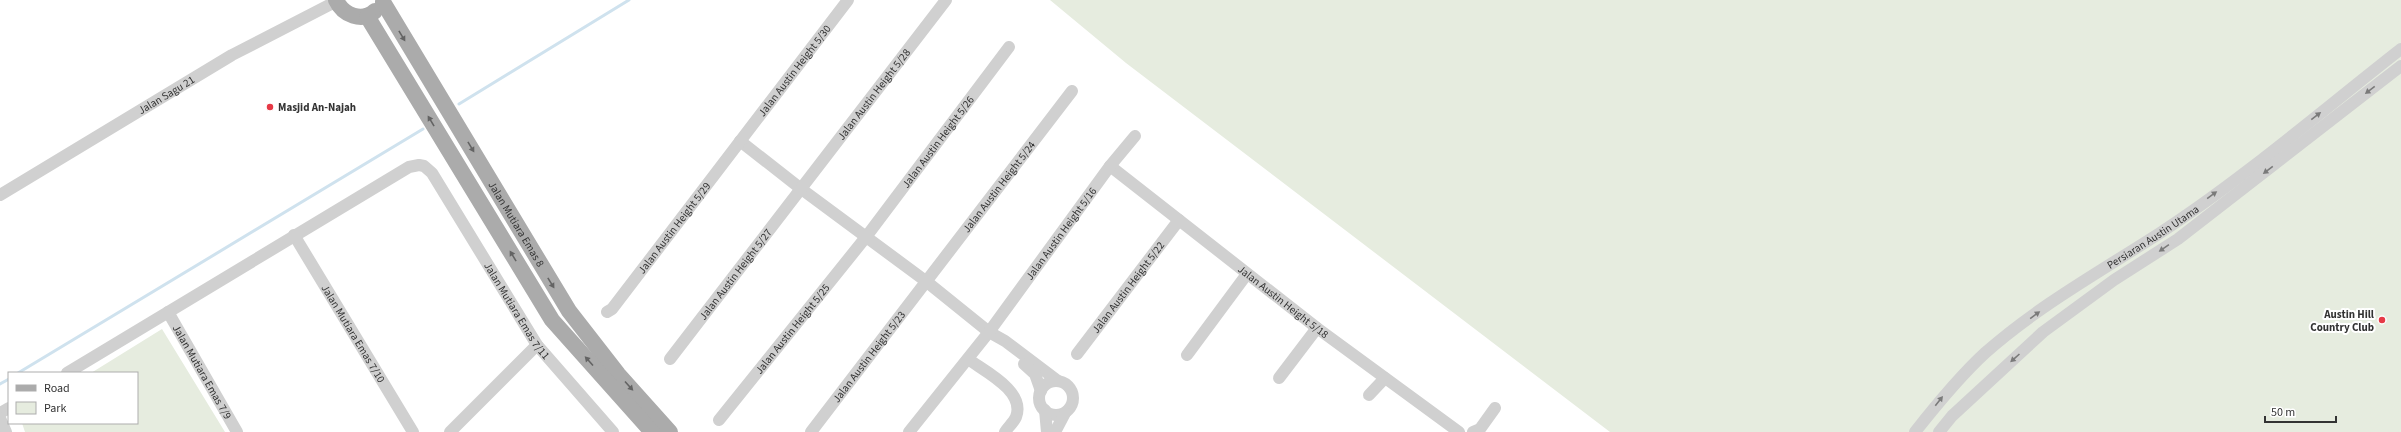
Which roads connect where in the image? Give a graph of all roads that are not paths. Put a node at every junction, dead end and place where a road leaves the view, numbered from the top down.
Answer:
1 (848, 0) edge
2 (946, 0) edge
3 (336, 1) edge
4 (383, 1) edge
5 (367, 16) junction
6 (1009, 46) dead end
7 (2401, 49) edge
8 (2401, 66) edge
9 (1072, 91) dead end
10 (1135, 136) dead end
11 (740, 141) junction
12 (1110, 166) junction
13 (800, 188) junction
14 (0, 195) edge
15 (1179, 220) junction
16 (294, 235) junction
17 (866, 236) junction
18 (1247, 274) junction
19 (927, 282) junction
20 (168, 312) junction
21 (607, 312) dead end
22 (1317, 328) junction
23 (993, 335) junction
24 (537, 346) junction
25 (1078, 354) dead end
26 (1187, 355) dead end
27 (670, 359) dead end
28 (968, 359) junction
29 (69, 372) edge
30 (1279, 378) dead end
31 (1385, 378) junction
32 (1058, 381) junction
33 (1041, 391) junction
34 (1370, 395) dead end
35 (1495, 408) dead end
36 (1045, 410) junction
37 (1065, 412) junction
38 (0, 418) edge
39 (719, 420) dead end
40 (6, 432) edge
41 (237, 432) edge
42 (413, 432) edge
43 (450, 432) edge
44 (613, 432) edge
45 (652, 432) edge
46 (670, 432) edge
47 (811, 432) edge
48 (909, 432) edge
49 (1005, 432) edge
50 (1047, 432) edge
51 (1055, 432) edge
52 (1459, 432) edge
53 (1474, 432) edge
54 (1914, 432) edge
55 (1939, 432) edge

1 - 11 street, Jalan Austin Height 5/30
2 - 13 street, Jalan Austin Height 5/28
3 - 5 main road
3 - 14 street, Jalan Sagu 21
4 - 5 main road
4 -> 46 main road, Jalan Mutiara Emas 8
45 -> 5 main road, Jalan Mutiara Emas 8
6 - 17 street, Jalan Austin Height 5/26
54 -> 7 street, Persiaran Austin Utama
8 -> 55 street, Persiaran Austin Utama
9 - 19 street, Jalan Austin Height 5/24
10 - 12 street, Jalan Austin Height 5/16
11 - 13 street
11 - 21 street, Jalan Austin Height 5/29
12 - 15 street, Jalan Austin Height 5/18
12 - 23 street, Jalan Austin Height 5/16
13 - 17 street
13 - 27 street, Jalan Austin Height 5/27
15 - 18 street, Jalan Austin Height 5/18
15 - 25 street, Jalan Austin Height 5/22
16 - 20 street, Jalan Mutiara Emas 7/11
16 - 24 street, Jalan Mutiara Emas 7/11
16 - 42 street, Jalan Mutiara Emas 7/10
17 - 19 street
17 - 39 street, Jalan Austin Height 5/25
18 - 22 street, Jalan Austin Height 5/18
18 - 26 street
19 - 23 street
19 - 47 street, Jalan Austin Height 5/23
20 - 29 street, Jalan Mutiara Emas 7/11
20 - 41 street, Jalan Mutiara Emas 7/9
22 - 30 street
22 - 31 street, Jalan Austin Height 5/18
23 - 28 street, Jalan Austin Height 5/16
23 - 32 street
23 - 33 street
24 - 43 street
24 - 44 street, Jalan Mutiara Emas 7/11
28 - 48 street, Jalan Austin Height 5/16
28 - 49 street
31 - 34 street
31 - 52 street, Jalan Austin Height 5/18
32 - 33 street
32 - 37 street
33 - 36 street
35 - 53 street
36 - 37 street
36 - 50 street
37 - 51 street
38 - 40 street

